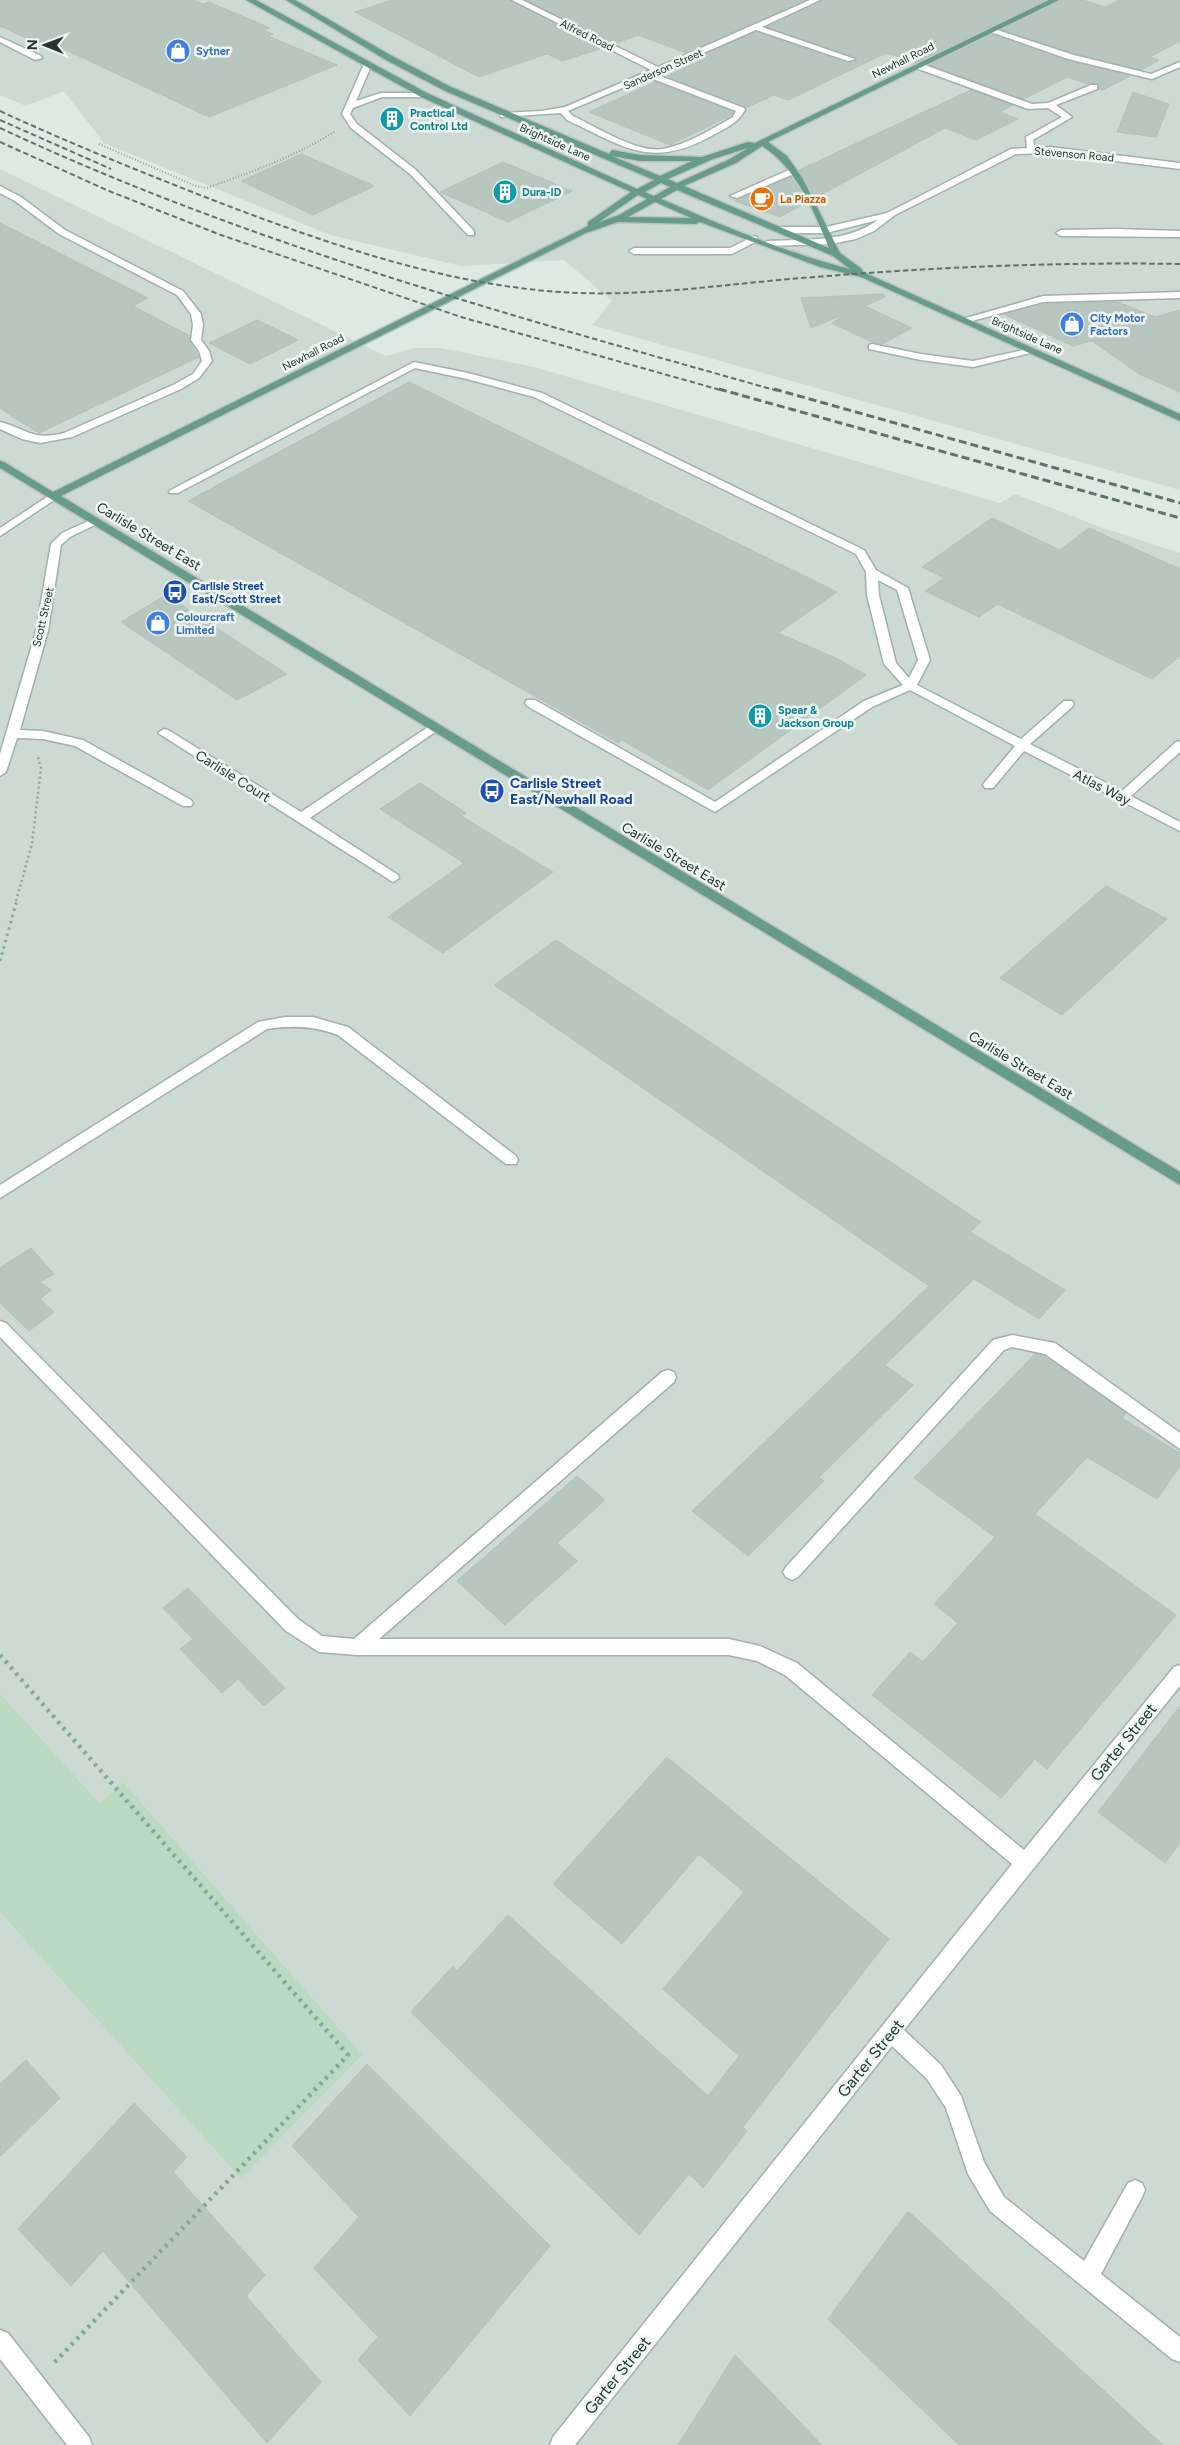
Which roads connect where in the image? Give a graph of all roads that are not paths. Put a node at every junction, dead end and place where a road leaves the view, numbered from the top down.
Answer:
1 (250, 0) edge
2 (290, 0) edge
3 (516, 0) edge
4 (816, 0) edge
5 (1054, 0) edge
6 (756, 27) junction
7 (994, 30) junction
8 (0, 40) edge
9 (38, 58) dead end
10 (851, 59) dead end
11 (368, 64) junction
12 (1180, 64) edge
13 (919, 66) junction
14 (658, 71) junction
15 (649, 75) junction
16 (1094, 87) dead end
17 (424, 95) junction
18 (350, 106) junction
19 (1050, 106) junction
20 (562, 112) junction
21 (504, 114) junction
22 (762, 142) junction
23 (585, 149) junction
24 (1031, 149) junction
25 (703, 159) junction
26 (1180, 166) edge
27 (793, 171) junction
28 (660, 180) junction
29 (676, 187) junction
30 (0, 189) edge
31 (640, 192) junction
32 (734, 196) dead end
33 (656, 199) junction
34 (892, 213) junction
35 (615, 220) junction
36 (710, 223) junction
37 (780, 230) junction
38 (826, 230) junction
39 (583, 231) junction
40 (471, 233) dead end
41 (1061, 233) dead end
42 (1180, 234) edge
43 (754, 239) junction
44 (831, 241) junction
45 (808, 242) junction
46 (768, 244) junction
47 (634, 251) dead end
48 (836, 254) junction
49 (864, 274) junction
50 (1180, 296) edge
51 (964, 320) junction
52 (872, 347) dead end
53 (1033, 351) junction
54 (1180, 418) edge
55 (0, 425) edge
56 (4, 468) edge
57 (174, 491) dead end
58 (53, 496) junction
59 (95, 521) junction
60 (0, 533) edge
61 (872, 572) junction
62 (910, 686) junction
63 (531, 702) dead end
64 (1068, 704) dead end
65 (434, 727) junction
66 (164, 733) dead end
67 (13, 734) junction
68 (1180, 745) edge
69 (1023, 747) junction
70 (0, 772) edge
71 (989, 785) dead end
72 (1123, 797) junction
73 (187, 803) dead end
74 (301, 818) junction
75 (1180, 827) edge
76 (393, 878) dead end
77 (511, 1160) dead end
78 (1180, 1179) edge
79 (0, 1192) edge
80 (0, 1327) edge
81 (668, 1377) dead end
82 (1180, 1442) edge
83 (792, 1572) dead end
84 (357, 1647) junction
85 (1180, 1672) edge
86 (1025, 1863) junction
87 (891, 2032) junction
88 (1135, 2190) dead end
89 (1087, 2277) junction
90 (0, 2341) edge
91 (1180, 2352) edge
92 (81, 2445) edge
93 (561, 2445) edge

1 - 11 main road, Brightside Lane
2 - 21 main road, Brightside Lane
3 - 14 street, Alfred Road
4 - 6 street, Sanderson Street
5 - 7 main road, Newhall Road
6 - 10 street
6 - 14 street, Sanderson Street
7 - 12 street
7 - 13 main road, Newhall Road
8 - 9 street
11 - 17 main road, Brightside Lane
11 - 18 street
13 - 19 street
13 - 22 main road, Newhall Road
14 - 15 street, Sanderson Street
15 - 20 street, Sanderson Street
15 - 20 street
16 - 19 street
17 - 18 street
17 - 31 main road, Brightside Lane
18 - 40 street
19 - 24 street
20 - 21 street, Sanderson Street
21 - 23 main road, Brightside Lane
22 - 25 main road, Newhall Road
22 - 27 main road
22 - 29 main road, Newhall Road
23 - 25 main road
23 - 28 main road, Brightside Lane
24 - 26 street, Stevenson Road
24 - 34 street, Stevenson Road
25 - 28 main road, Newhall Road
27 - 32 street
27 - 38 main road
28 - 29 main road, Brightside Lane
28 - 31 main road, Newhall Road
29 - 33 main road, Newhall Road
29 - 37 main road, Brightside Lane
30 - 55 street
31 - 33 main road, Brightside Lane
31 - 39 main road, Newhall Road
33 - 35 main road, Newhall Road
33 - 36 main road, Brightside Lane
34 - 38 street, Stevenson Road
34 - 44 street, Stevenson Road
35 - 36 main road
35 - 39 main road, Newhall Road
36 - 43 main road, Brightside Lane
37 - 38 street, Stevenson Road
37 - 45 main road, Brightside Lane
38 - 44 main road
39 - 58 main road, Newhall Road
41 - 42 street
43 - 46 main road, Brightside Lane
43 - 47 street
44 - 45 street, Stevenson Road
44 - 48 main road
45 - 46 street, Stevenson Road
45 - 48 main road, Brightside Lane
46 - 49 main road, Brightside Lane
48 - 49 main road, Brightside Lane
49 - 51 main road, Brightside Lane
50 - 51 street
51 - 53 main road, Brightside Lane
52 - 53 street
53 - 54 main road, Brightside Lane
56 - 58 main road, Carlisle Street East
57 - 61 street
58 - 59 main road, Carlisle Street East
58 - 60 street
59 - 65 main road, Carlisle Street East
59 - 67 street, Scott Street
61 - 62 street
61 - 62 street
62 - 63 street
62 - 69 street, Atlas Way
64 - 69 street
65 - 74 street
65 - 78 main road, Carlisle Street East
66 - 74 street, Carlisle Court
67 - 70 street
67 - 73 street
68 - 72 street
69 - 71 street
69 - 72 street, Atlas Way
72 - 75 street, Atlas Way
74 - 76 street, Carlisle Court
77 - 79 street
80 - 84 street
81 - 84 street
82 - 83 street
84 - 86 street
85 - 86 street, Garter Street
86 - 87 street, Garter Street
87 - 89 street
87 - 93 street, Garter Street
88 - 89 street
89 - 91 street
90 - 92 street

